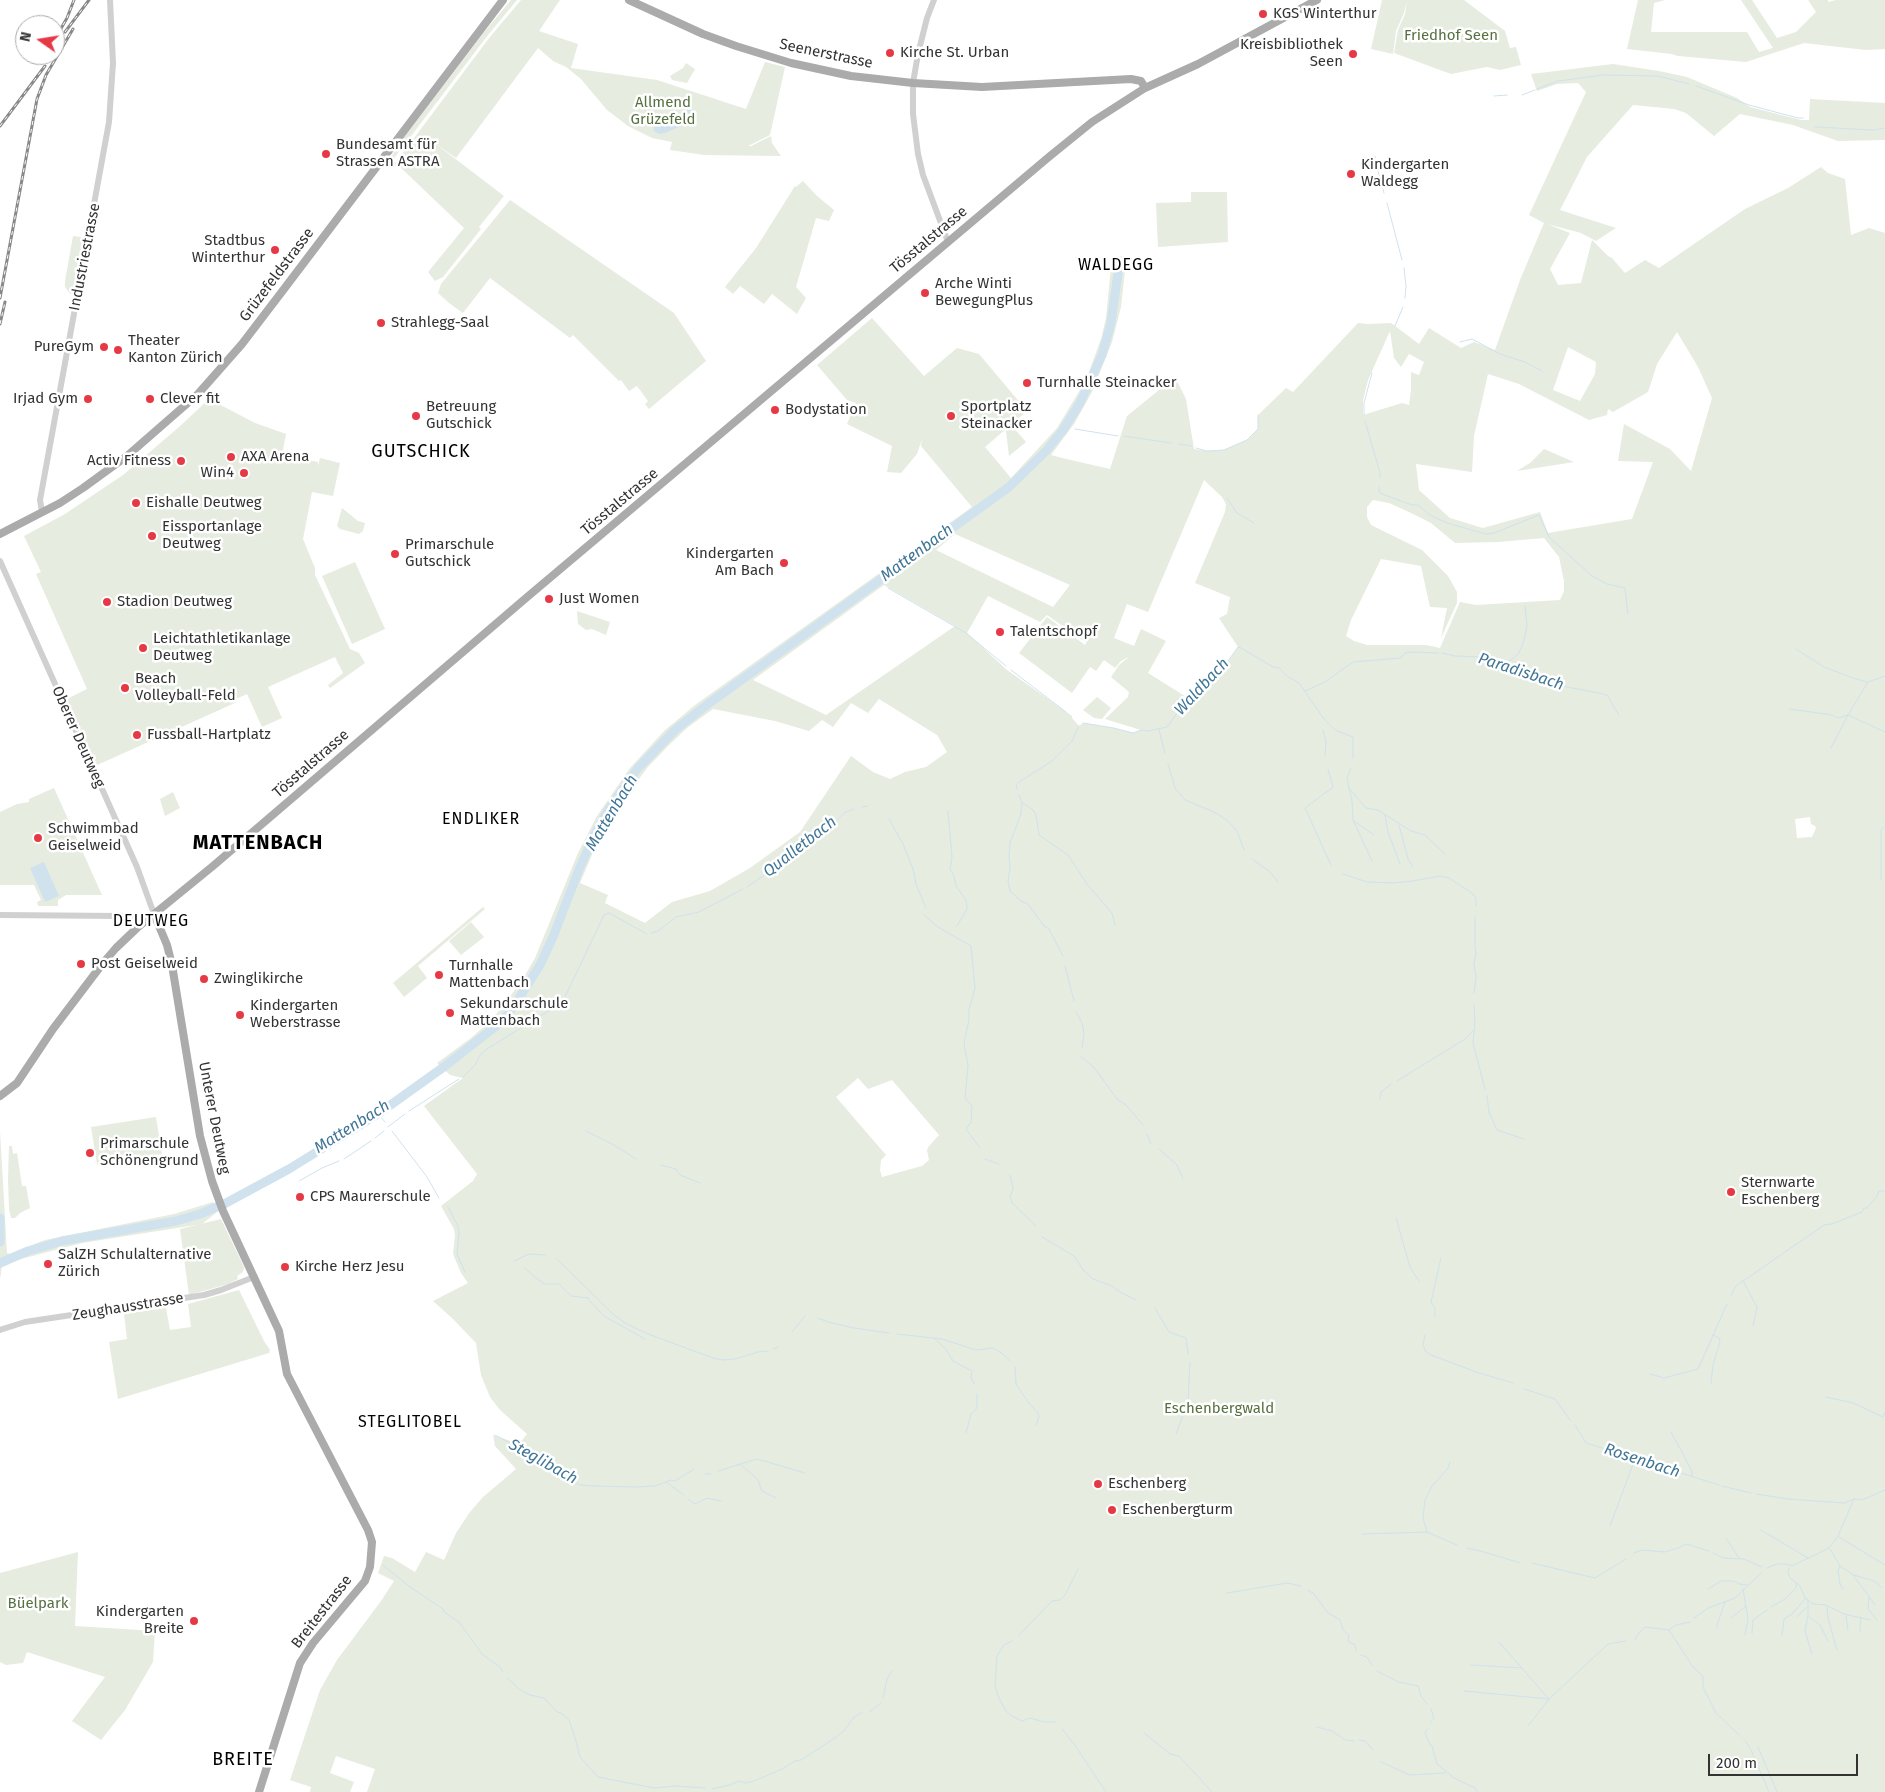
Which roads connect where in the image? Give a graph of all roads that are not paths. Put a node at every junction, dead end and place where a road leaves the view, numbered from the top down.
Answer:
1 (110, 0) edge
2 (504, 0) edge
3 (629, 0) edge
4 (934, 0) edge
5 (1317, 0) edge
6 (914, 83) junction
7 (1145, 88) junction
8 (948, 242) junction
9 (42, 512) junction
10 (0, 534) edge
11 (0, 560) edge
12 (154, 914) junction
13 (0, 916) edge
14 (144, 922) junction
15 (0, 1096) edge
16 (254, 1277) junction
17 (0, 1330) edge
18 (287, 1374) joint
19 (260, 1792) edge

1 - 9 street, Industriestrasse
2 - 9 main road, Grüzefeldstrasse
3 - 6 main road, Seenerstrasse
4 - 6 street
5 - 7 main road, Tösstalstrasse
6 - 7 main road, Seenerstrasse
6 - 8 street
7 - 8 main road, Tösstalstrasse
8 - 12 main road, Tösstalstrasse
9 - 10 main road, Grüzefeldstrasse
11 - 12 street, Oberer Deutweg
12 - 14 main road, Tösstalstrasse
12 - 16 main road, Unterer Deutweg
13 - 14 street
14 - 15 main road, Tösstalstrasse
16 - 17 street, Zeughausstrasse
16 - 18 main road, Unterer Deutweg
18 - 19 main road, Breitestrasse

